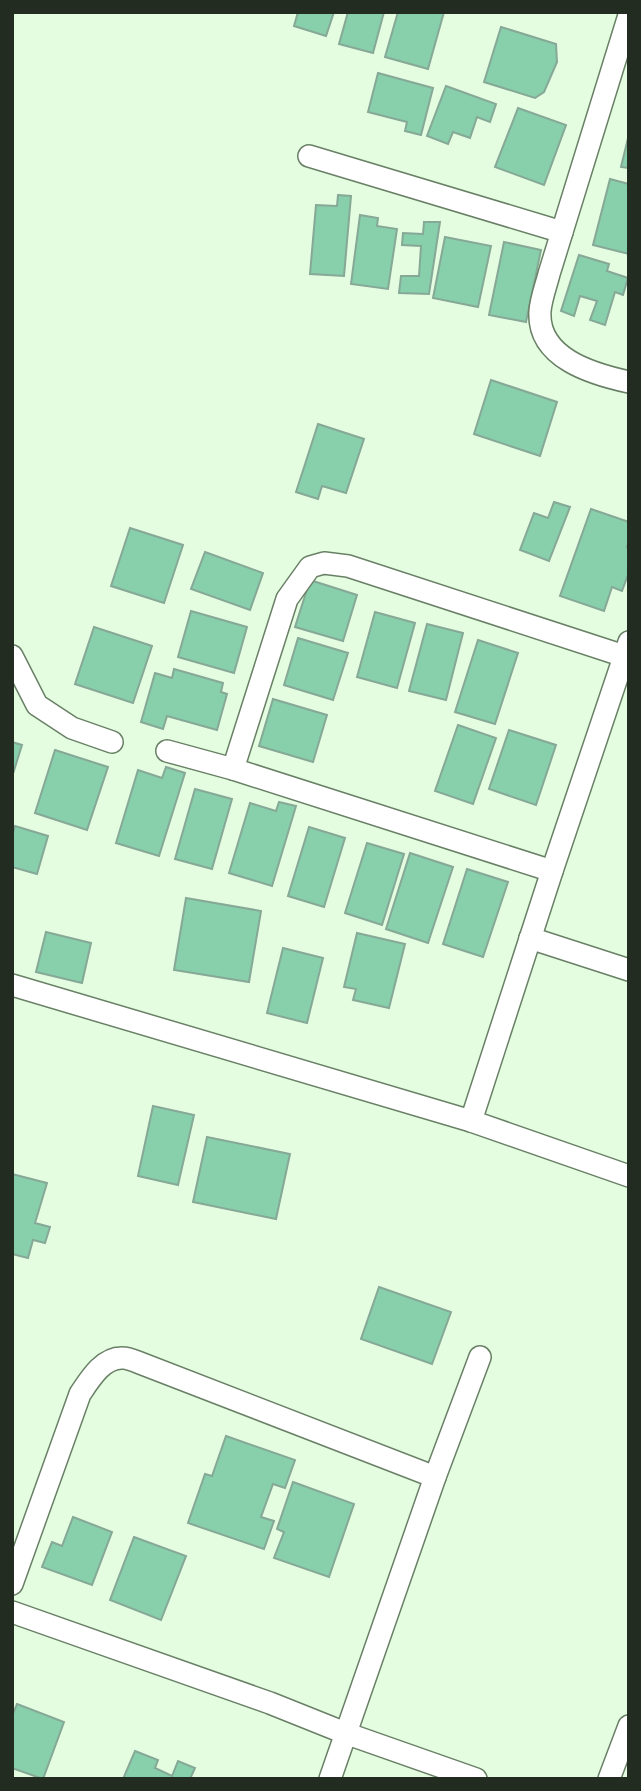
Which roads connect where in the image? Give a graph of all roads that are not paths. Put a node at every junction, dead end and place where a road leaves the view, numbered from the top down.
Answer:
1 (629, 15) edge
2 (309, 156) dead end
3 (562, 232) junction
4 (629, 382) edge
5 (626, 649) edge
6 (12, 656) edge
7 (112, 743) dead end
8 (167, 751) dead end
9 (233, 769) junction
10 (552, 870) junction
11 (530, 938) junction
12 (629, 970) edge
13 (12, 985) edge
14 (471, 1121) junction
15 (629, 1176) edge
16 (480, 1357) dead end
17 (435, 1477) junction
18 (12, 1584) edge
19 (12, 1612) edge
20 (629, 1726) edge
21 (345, 1733) junction
22 (330, 1779) edge
23 (476, 1779) edge
24 (609, 1779) edge

1 - 3 street
2 - 3 street
3 - 4 street
5 - 9 street
5 - 10 street
6 - 7 street
8 - 9 street
9 - 10 street
10 - 11 street
11 - 12 street
11 - 14 street
13 - 14 street
14 - 15 street
16 - 17 street
17 - 18 street
17 - 21 street
19 - 21 street
20 - 24 street
21 - 22 street
21 - 23 street

